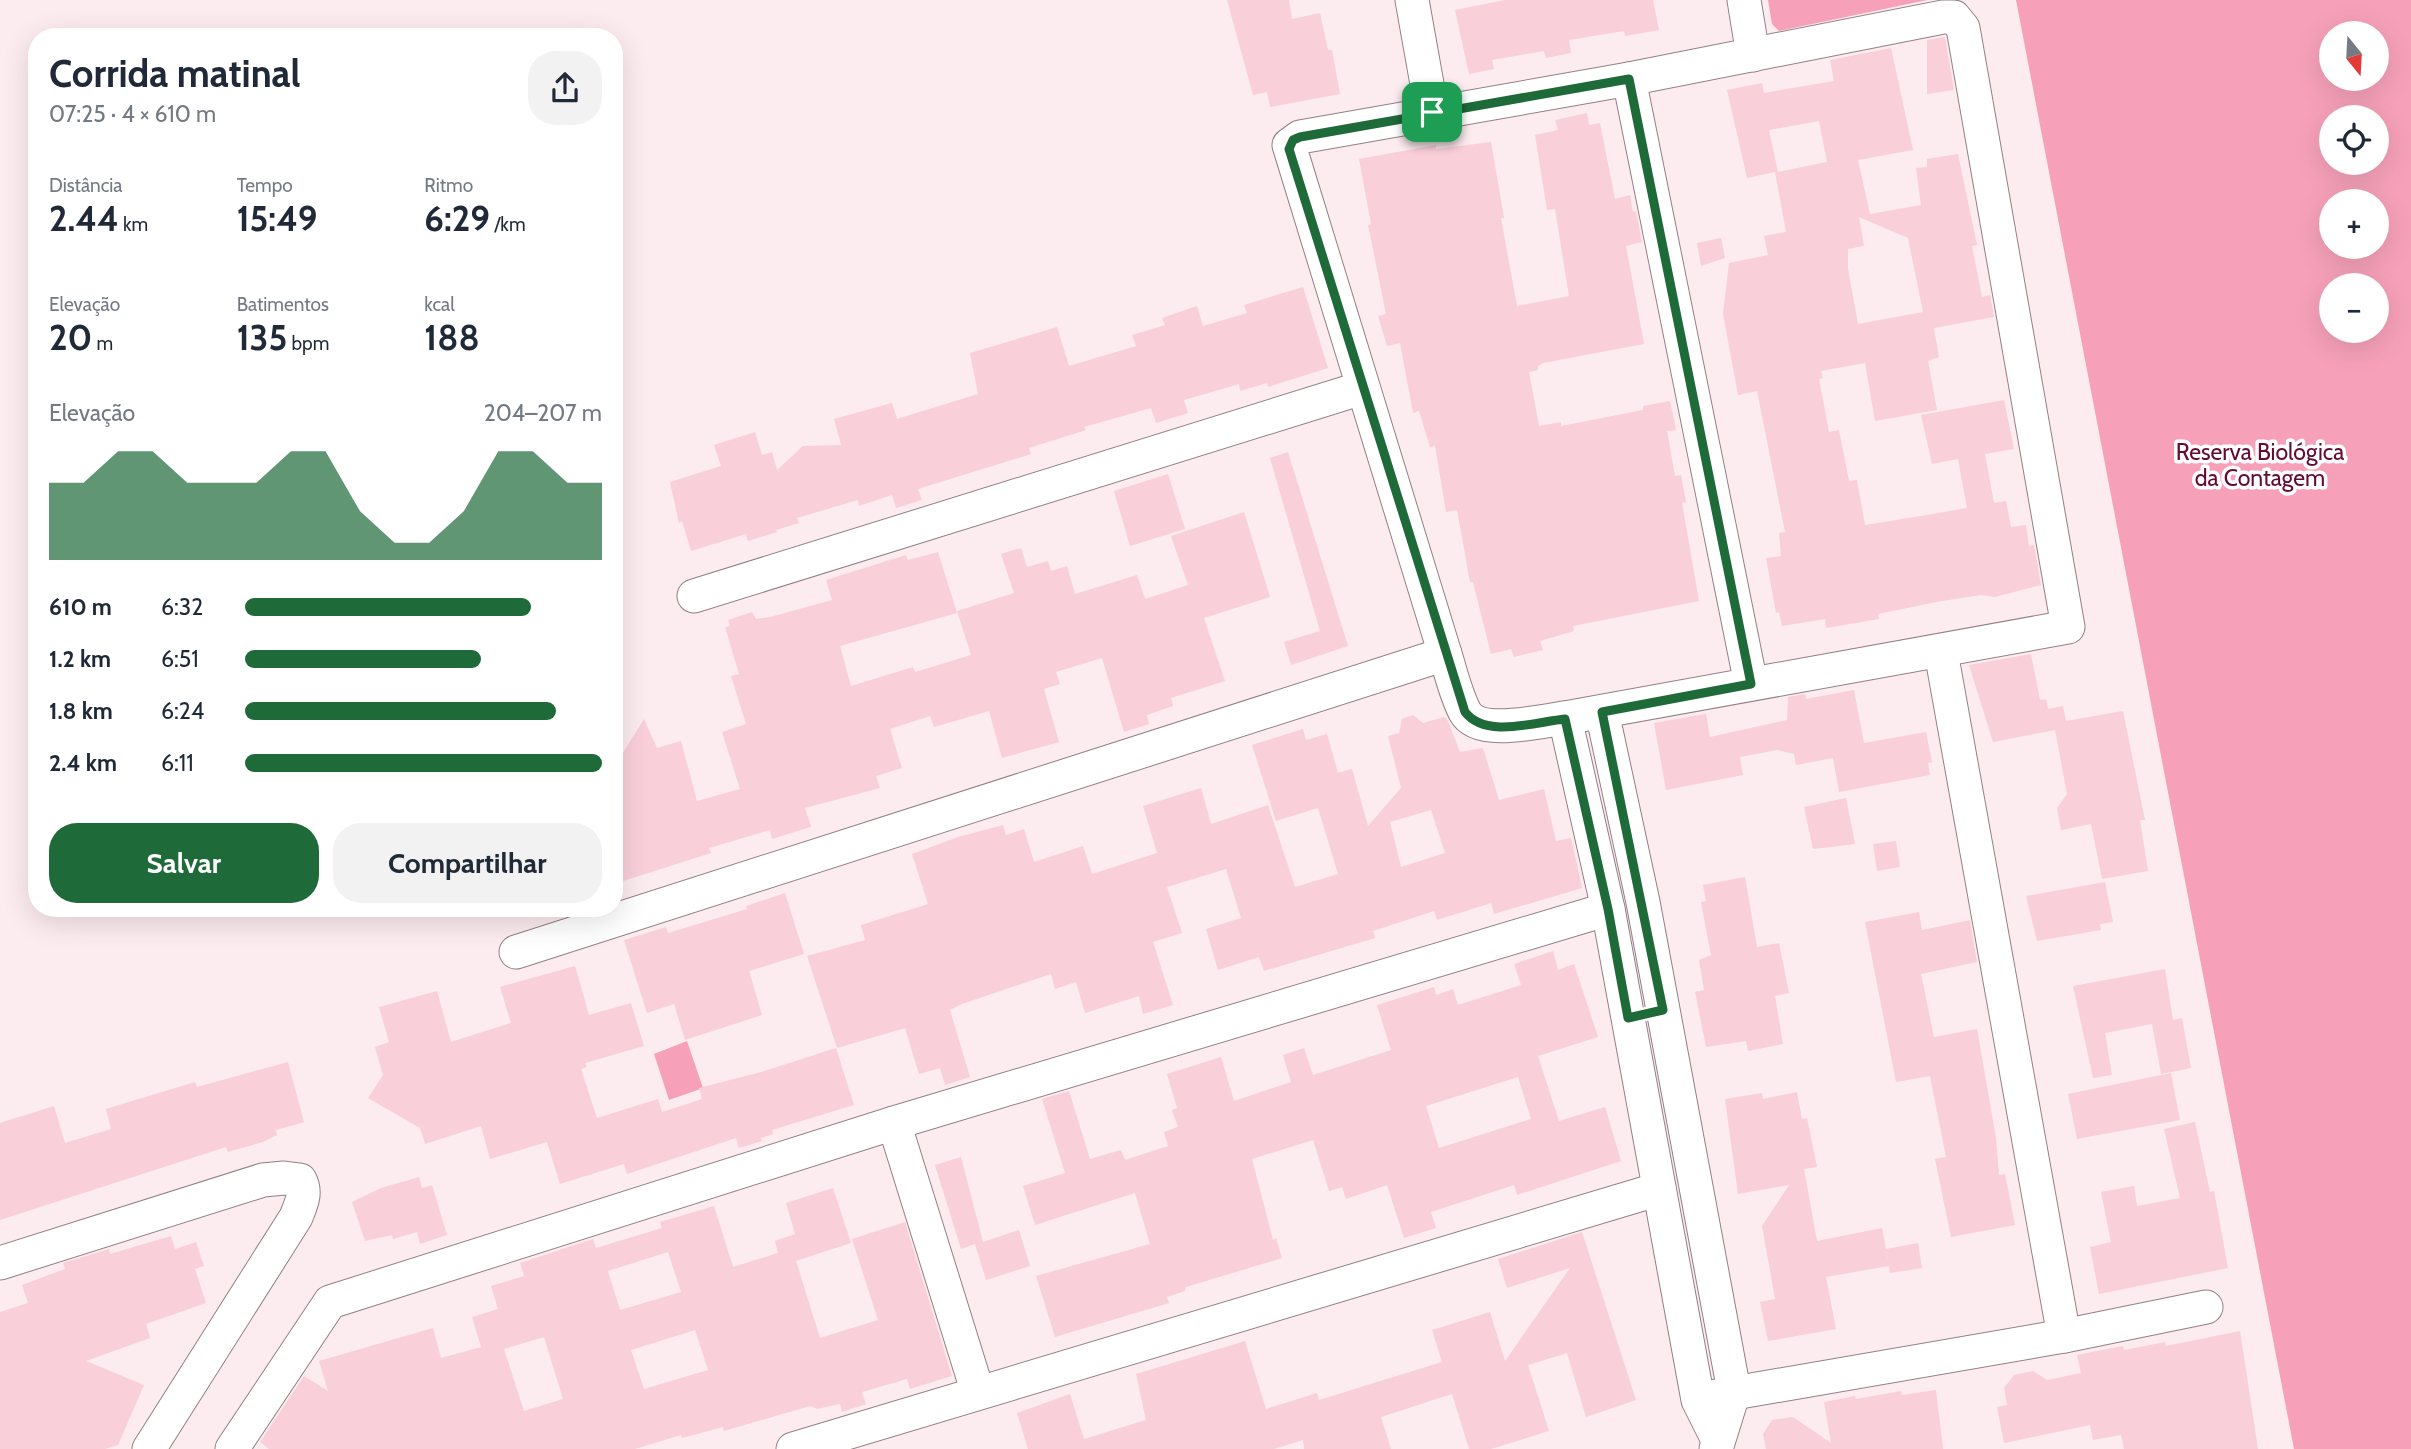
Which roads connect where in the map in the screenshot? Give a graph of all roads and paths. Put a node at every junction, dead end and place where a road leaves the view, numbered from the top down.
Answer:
1 (1412, 0) edge
2 (1744, 0) edge
3 (1753, 55) junction
4 (1629, 79) junction
5 (1432, 112) junction
6 (1362, 388) junction
7 (694, 596) dead end
8 (1941, 652) junction
9 (1445, 654) junction
10 (1751, 684) junction
11 (1602, 712) junction
12 (1565, 719) junction
13 (1608, 909) junction
14 (516, 952) dead end
15 (1663, 1010) junction
16 (1628, 1018) junction
17 (894, 1123) junction
18 (1659, 1189) junction
19 (0, 1263) edge
20 (2206, 1307) dead end
21 (2064, 1336) junction
22 (1734, 1391) junction
23 (978, 1392) junction
24 (1699, 1400) junction
25 (1717, 1443) edge
26 (149, 1449) edge
27 (232, 1449) edge
28 (793, 1449) edge

1 - 5 street
2 - 3 street
3 - 4 street
3 - 8 street
4 - 5 street
4 - 10 street
5 - 6 street
6 - 7 street
6 - 9 street
8 - 10 street
8 - 21 street
9 - 12 street
9 - 14 street
10 - 11 street
11 - 12 street
11 - 15 street
12 - 13 street
13 - 16 street
13 - 17 street
15 - 16 street
15 - 22 street
16 - 18 street
17 - 23 street
17 - 27 street
18 - 23 street
18 - 24 street
19 - 26 street
20 - 21 street
21 - 22 street
22 - 24 street
22 - 25 street
23 - 28 street
24 - 25 street

